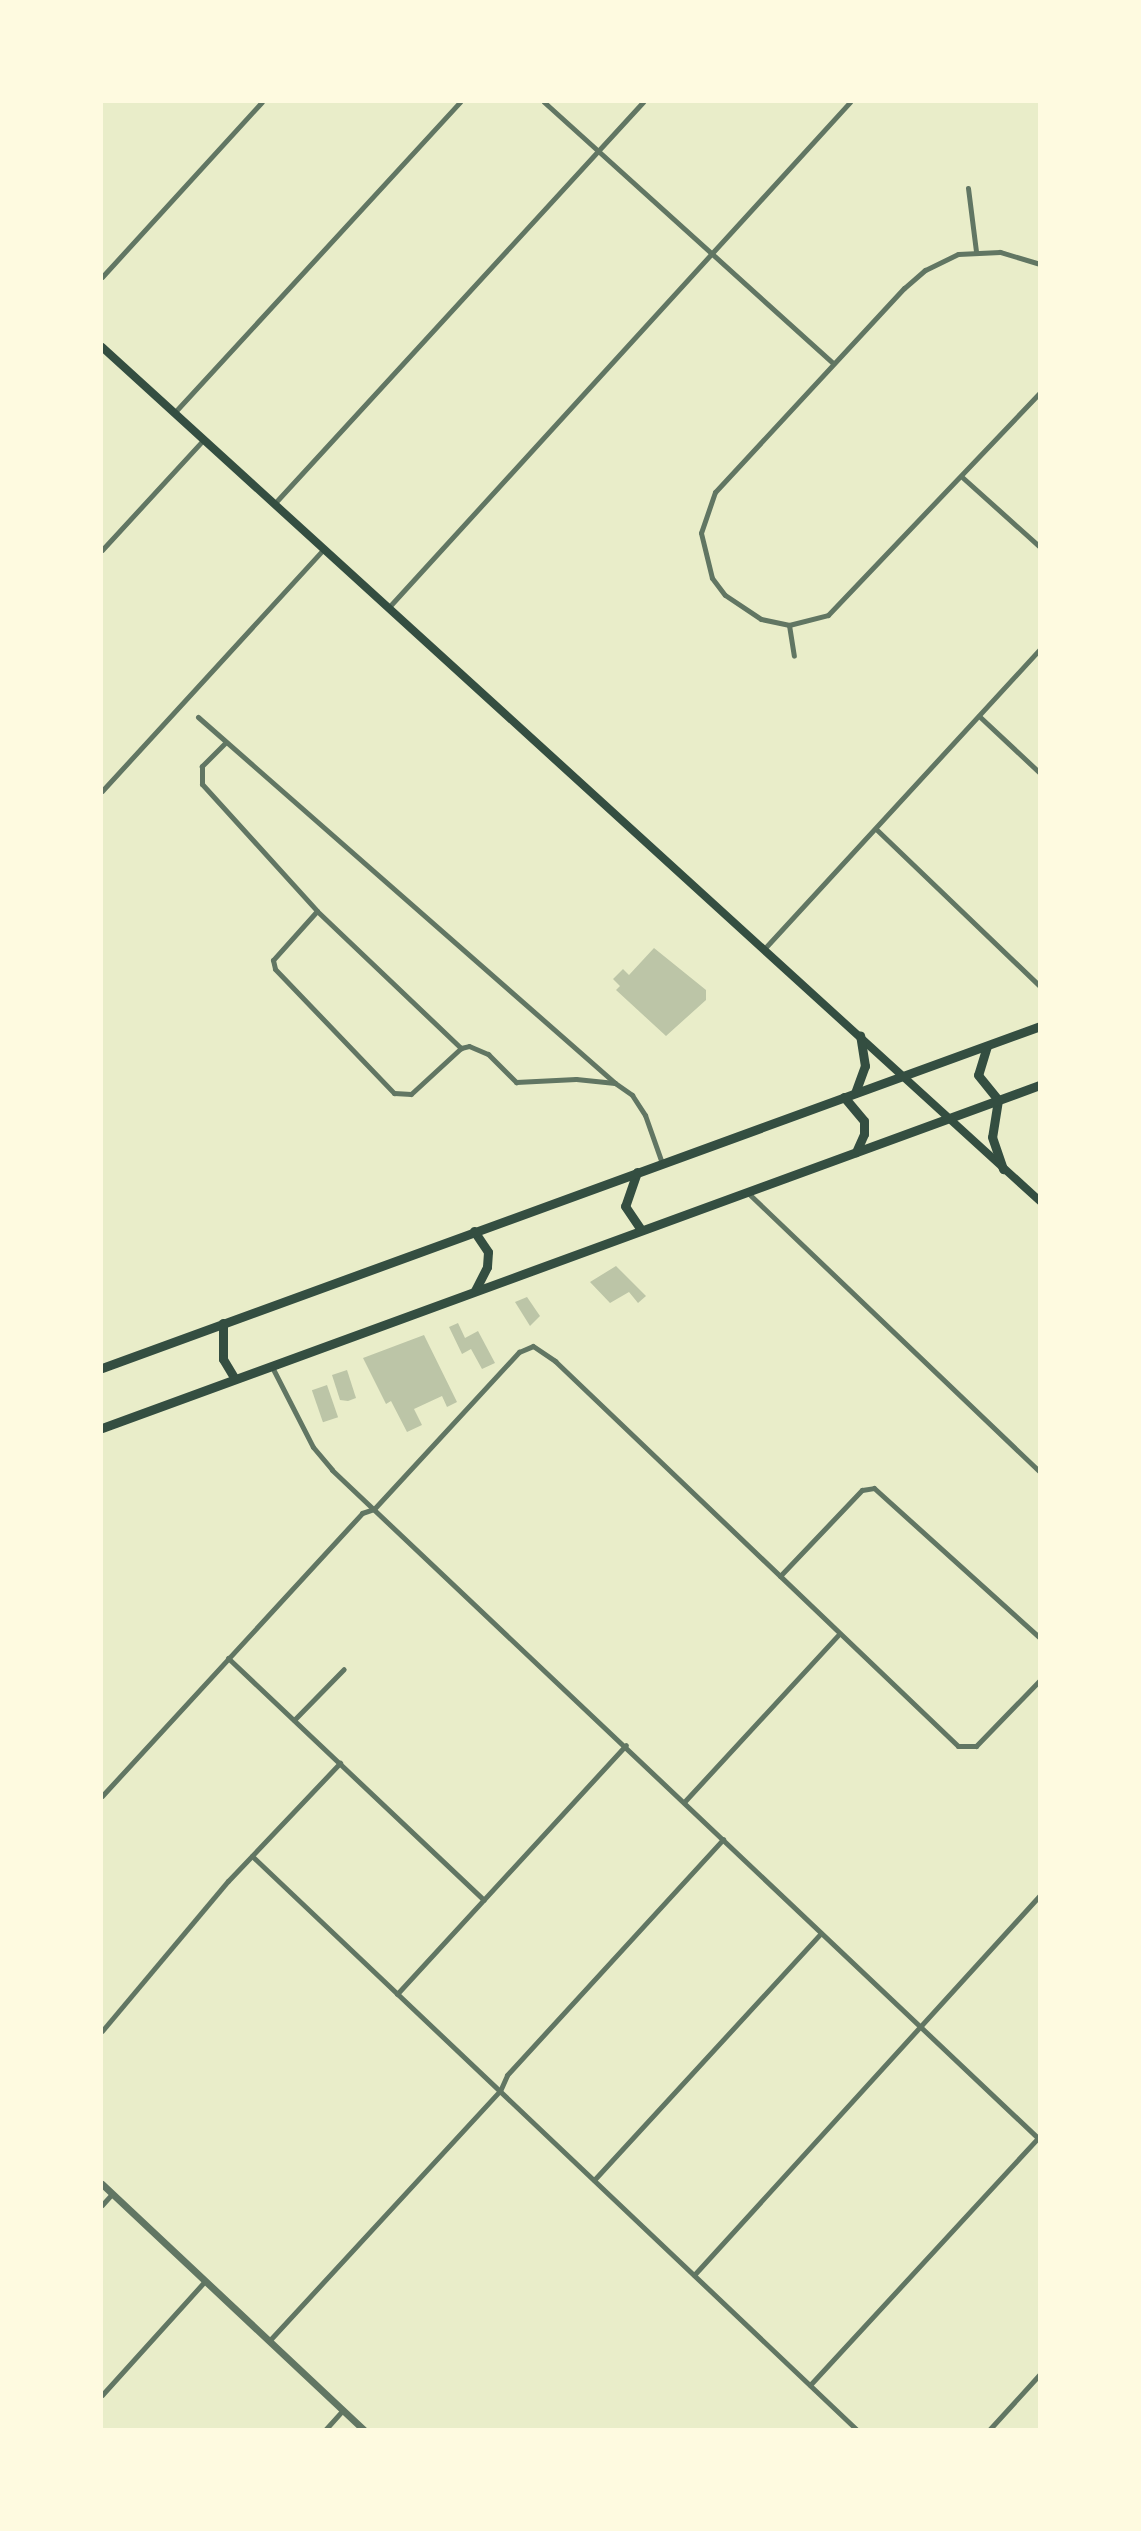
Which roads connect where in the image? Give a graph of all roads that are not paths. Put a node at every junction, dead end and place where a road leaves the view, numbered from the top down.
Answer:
1 (262, 102) edge
2 (460, 102) edge
3 (544, 102) edge
4 (643, 102) edge
5 (850, 102) edge
6 (598, 150) junction
7 (968, 188) dead end
8 (976, 251) junction
9 (713, 253) junction
10 (1040, 264) edge
11 (102, 277) edge
12 (102, 347) edge
13 (832, 362) junction
14 (1040, 392) edge
15 (174, 413) junction
16 (203, 439) junction
17 (962, 477) junction
18 (274, 504) junction
19 (1040, 547) edge
20 (324, 549) junction
21 (102, 550) edge
22 (388, 607) junction
23 (789, 625) junction
24 (1040, 649) edge
25 (794, 656) dead end
26 (979, 716) junction
27 (198, 717) dead end
28 (226, 743) junction
29 (1040, 773) edge
30 (102, 791) edge
31 (876, 829) junction
32 (317, 911) junction
33 (765, 948) junction
34 (1040, 986) edge
35 (1040, 1026) edge
36 (860, 1035) junction
37 (987, 1045) junction
38 (461, 1048) junction
39 (904, 1076) junction
40 (615, 1083) junction
41 (1040, 1085) edge
42 (855, 1093) junction
43 (844, 1097) junction
44 (998, 1100) junction
45 (950, 1118) junction
46 (856, 1152) junction
47 (662, 1163) junction
48 (1003, 1169) junction
49 (637, 1172) junction
50 (747, 1192) junction
51 (1040, 1201) edge
52 (641, 1230) junction
53 (474, 1231) junction
54 (475, 1291) junction
55 (223, 1323) junction
56 (271, 1365) junction
57 (102, 1368) edge
58 (235, 1379) junction
59 (102, 1428) edge
60 (1040, 1472) edge
61 (374, 1509) junction
62 (780, 1576) junction
63 (839, 1634) junction
64 (1040, 1638) edge
65 (228, 1658) junction
66 (344, 1669) dead end
67 (1040, 1680) edge
68 (294, 1720) junction
69 (626, 1745) junction
70 (340, 1763) junction
71 (102, 1796) edge
72 (685, 1801) junction
73 (723, 1839) junction
74 (252, 1856) junction
75 (1040, 1895) edge
76 (484, 1899) junction
77 (821, 1933) junction
78 (397, 1994) junction
79 (919, 2027) junction
80 (102, 2031) edge
81 (500, 2091) junction
82 (1039, 2138) edge
83 (594, 2180) junction
84 (102, 2184) edge
85 (112, 2194) junction
86 (102, 2205) edge
87 (694, 2275) junction
88 (205, 2281) junction
89 (269, 2341) junction
90 (1040, 2374) edge
91 (810, 2385) junction
92 (102, 2395) edge
93 (343, 2410) junction
94 (325, 2430) edge
95 (363, 2430) edge
96 (857, 2430) edge
97 (989, 2430) edge

1 - 11 street
2 - 15 street
3 - 6 street
4 - 6 street
5 - 9 street
6 - 9 street
6 - 18 street
7 - 8 street
8 - 10 street
8 - 13 street
9 - 13 street
9 - 22 street
12 - 15 main road
13 - 23 street
14 - 17 street
15 - 16 main road
16 - 18 main road
16 - 21 street
17 - 19 street
17 - 23 street
18 - 20 main road
20 - 22 main road
20 - 30 street
22 - 33 main road
23 - 25 street
24 - 26 street
26 - 29 street
26 - 31 street
27 - 28 street
28 - 32 street
28 - 40 street
31 - 33 street
31 - 34 street
32 - 38 street
32 - 38 street
33 - 36 main road
35 - 37 main road
36 - 39 main road
36 - 42 main road
37 - 39 main road
37 - 44 main road
38 - 40 street
39 - 42 main road
39 - 45 main road
40 - 47 street
41 - 44 main road
42 - 43 main road
43 - 46 main road
43 - 47 main road
44 - 45 main road
44 - 48 main road
45 - 46 main road
45 - 48 main road
46 - 50 main road
47 - 49 main road
48 - 51 main road
49 - 52 main road
49 - 53 main road
50 - 52 main road
50 - 60 street
52 - 54 main road
53 - 54 main road
53 - 55 main road
54 - 56 main road
55 - 57 main road
55 - 58 main road
56 - 58 main road
56 - 61 street
58 - 59 main road
61 - 62 street
61 - 65 street
61 - 69 street
62 - 63 street
62 - 64 street
63 - 67 street
63 - 72 street
65 - 68 street
65 - 71 street
66 - 68 street
68 - 70 street
69 - 72 street
69 - 76 street
70 - 74 street
70 - 76 street
72 - 73 street
73 - 77 street
73 - 81 street
74 - 78 street
74 - 80 street
75 - 79 street
76 - 78 street
77 - 79 street
77 - 83 street
78 - 81 street
79 - 82 street
79 - 87 street
81 - 83 street
81 - 89 street
82 - 91 street
83 - 87 street
84 - 85 street
85 - 86 street
85 - 88 street
87 - 91 street
88 - 89 street
88 - 92 street
89 - 93 street
90 - 97 street
91 - 96 street
93 - 94 street
93 - 95 street

